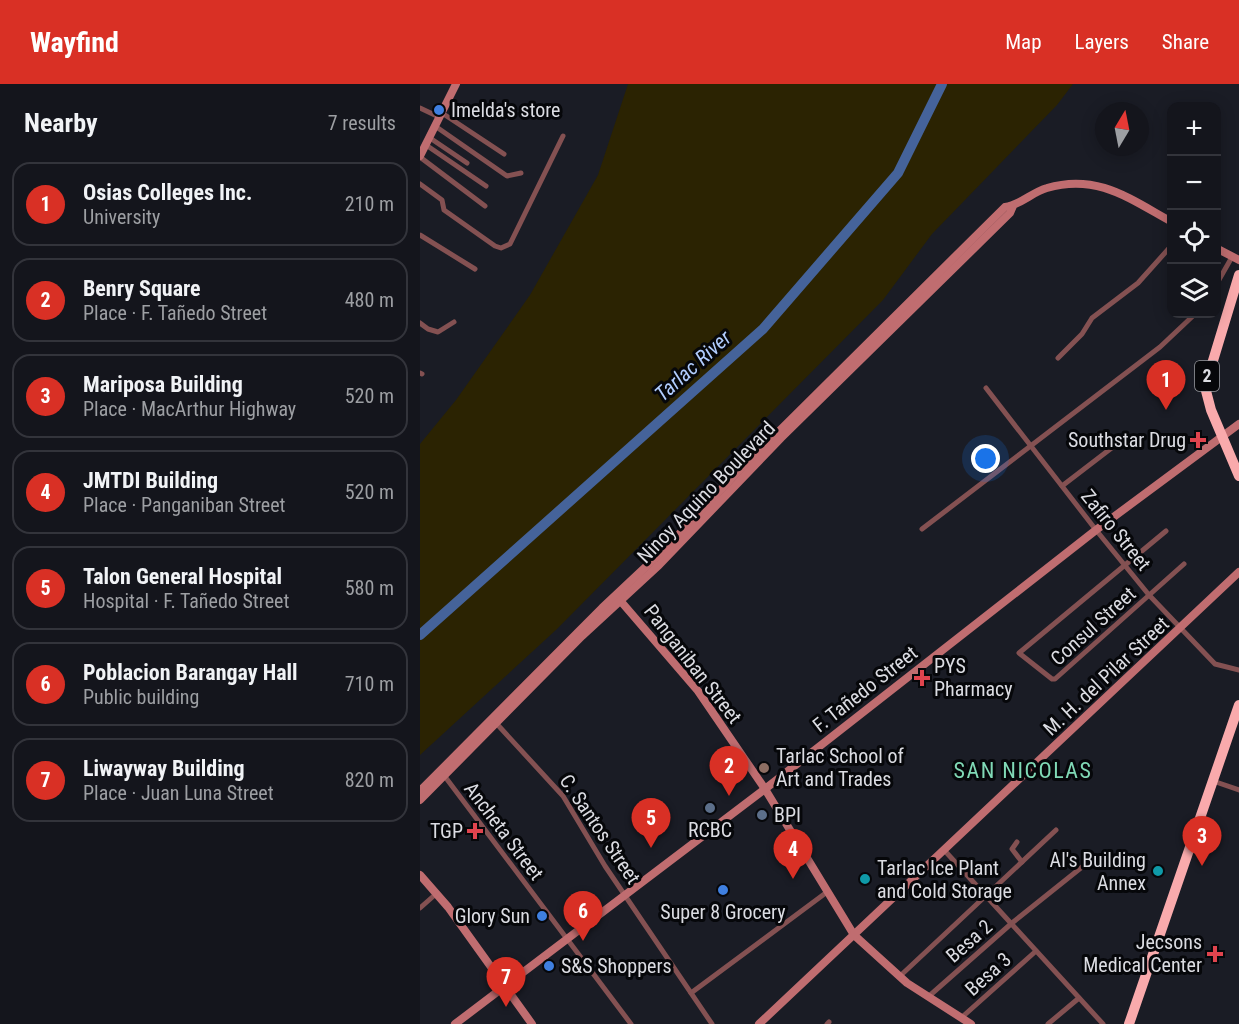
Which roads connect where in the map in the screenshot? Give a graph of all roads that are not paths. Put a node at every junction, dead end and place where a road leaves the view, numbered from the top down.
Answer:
1 (456, 84) edge
2 (420, 108) edge
3 (441, 115) junction
4 (435, 126) junction
5 (563, 135) dead end
6 (428, 142) junction
7 (504, 154) dead end
8 (420, 157) edge
9 (467, 163) dead end
10 (521, 173) dead end
11 (420, 184) edge
12 (486, 186) dead end
13 (485, 206) dead end
14 (1167, 219) edge
15 (420, 235) edge
16 (1167, 251) edge
17 (1221, 251) edge
18 (1235, 258) edge
19 (474, 269) dead end
20 (1239, 275) edge
21 (1221, 278) edge
22 (1191, 318) edge
23 (454, 322) dead end
24 (420, 323) edge
25 (1058, 358) dead end
26 (986, 388) dead end
27 (1239, 424) edge
28 (1222, 437) junction
29 (1122, 440) dead end
30 (1032, 446) junction
31 (1239, 476) edge
32 (1062, 486) junction
33 (921, 529) dead end
34 (1096, 530) junction
35 (1166, 531) dead end
36 (1184, 564) dead end
37 (1124, 565) junction
38 (1239, 572) edge
39 (1149, 595) junction
40 (618, 598) junction
41 (1180, 628) junction
42 (1239, 670) edge
43 (1239, 705) edge
44 (495, 722) junction
45 (442, 773) junction
46 (1213, 780) junction
47 (765, 789) junction
48 (1239, 790) edge
49 (420, 791) edge
50 (420, 800) edge
51 (1056, 830) dead end
52 (1017, 842) dead end
53 (945, 851) junction
54 (1022, 862) junction
55 (1087, 863) dead end
56 (420, 875) edge
57 (827, 892) junction
58 (437, 893) junction
59 (624, 894) junction
60 (986, 895) junction
61 (420, 908) edge
62 (1012, 923) junction
63 (854, 934) junction
64 (567, 939) junction
65 (1036, 951) junction
66 (899, 976) junction
67 (505, 986) junction
68 (691, 993) junction
69 (927, 997) junction
70 (1078, 998) junction
71 (961, 1019) junction
72 (455, 1024) edge
73 (532, 1024) edge
74 (631, 1024) edge
75 (712, 1024) edge
76 (759, 1024) edge
77 (971, 1024) edge
78 (1048, 1024) edge
79 (1103, 1024) edge
80 (1129, 1024) edge

1 - 3 main road
2 - 3 street
3 - 4 main road
3 - 7 street
4 - 6 main road
4 - 10 street
5 - 11 street
6 - 8 main road
6 - 9 street
6 - 12 street
8 - 13 street
14 - 40 main road, Ninoy Aquino Boulevard
15 - 19 street
16 - 25 street
17 - 18 main road
18 - 21 street
20 - 28 highway, 2
22 - 30 street
23 - 24 street
26 - 30 street, Zafiro Street
27 - 28 main road, F. Tañedo Street
28 - 31 highway, 2
28 - 34 main road, F. Tañedo Street
29 - 32 street
30 - 32 street, Zafiro Street
30 - 33 street
32 - 34 street, Zafiro Street
34 - 37 street, Zafiro Street
34 - 47 main road, F. Tañedo Street
35 - 37 street
36 - 39 street, Consul Street
37 - 39 street, Zafiro Street
37 - 39 street, Consul Street
38 - 41 main road, M. H. del Pilar Street
39 - 41 street, Zafiro Street
40 - 44 main road, Ninoy Aquino Boulevard
40 - 47 main road, Panganiban Street
41 - 42 street, Zafiro Street
41 - 53 main road, M. H. del Pilar Street
43 - 46 highway
44 - 45 main road, Ninoy Aquino Boulevard
44 - 59 street, C. Santos Street
45 - 49 main road, Ninoy Aquino Boulevard
45 - 50 main road, Ninoy Aquino Boulevard
45 - 64 street, Ancheta Street
46 - 48 street
46 - 80 highway
47 - 57 main road, Panganiban Street
47 - 59 main road, F. Tañedo Street
51 - 54 street
52 - 54 street
53 - 60 street
53 - 63 main road, M. H. del Pilar Street
54 - 60 street
55 - 62 street, Besa 2
56 - 58 main road
57 - 63 main road, Panganiban Street
57 - 68 street
58 - 61 street
58 - 67 main road
59 - 64 main road, F. Tañedo Street
59 - 68 street, C. Santos Street
60 - 62 street
60 - 66 street
62 - 65 street
62 - 69 street, Besa 2
63 - 66 main road, Panganiban Street
63 - 76 main road, M. H. del Pilar Street
64 - 67 main road, F. Tañedo Street
64 - 74 street, Ancheta Street
65 - 70 street
65 - 71 street, Besa 3
66 - 69 main road, Panganiban Street
67 - 72 main road, F. Tañedo Street
67 - 73 main road
68 - 75 street, C. Santos Street
69 - 71 main road, Panganiban Street
70 - 78 street
70 - 79 street
71 - 77 main road, Panganiban Street

